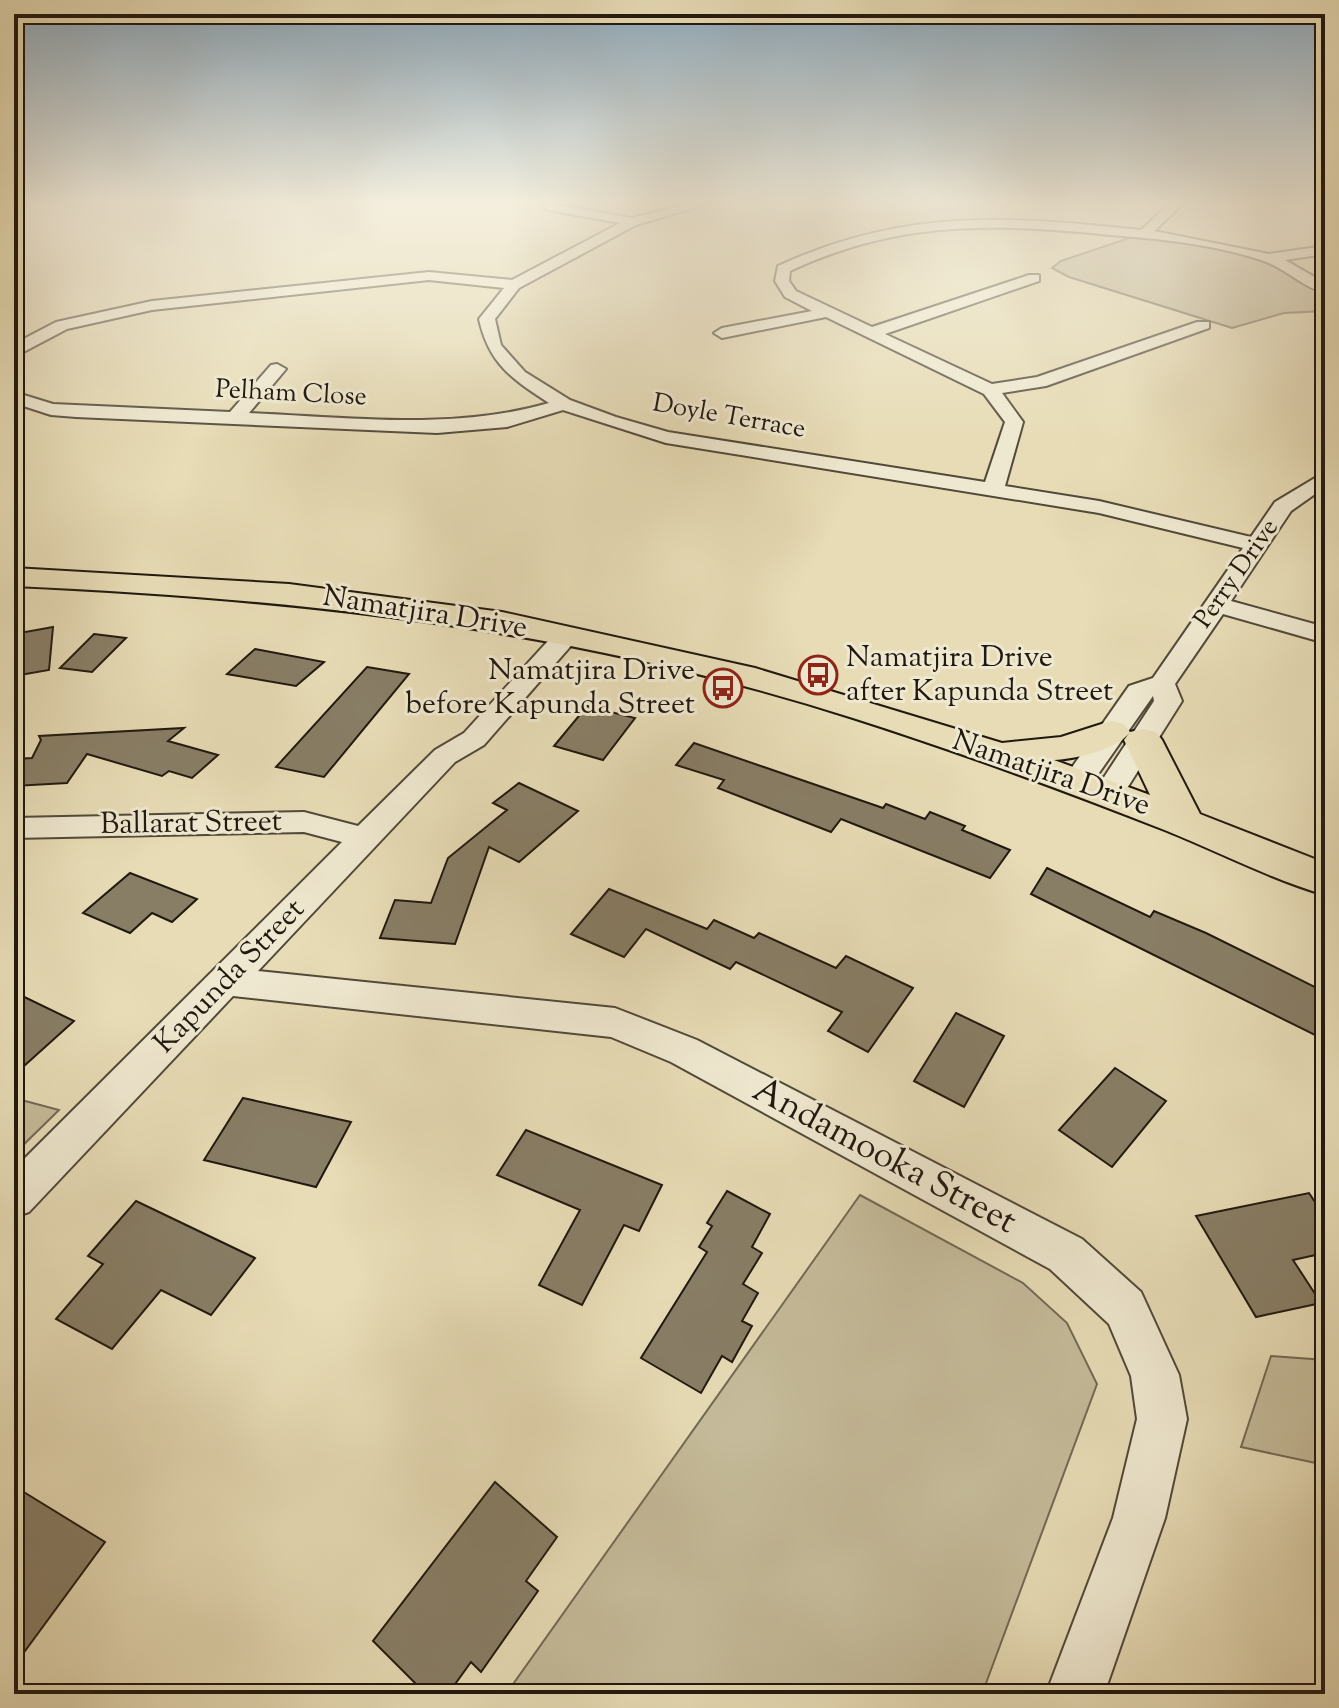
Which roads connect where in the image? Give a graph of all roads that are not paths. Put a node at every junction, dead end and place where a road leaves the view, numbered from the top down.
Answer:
1 (367, 282) edge
2 (483, 282) edge
3 (520, 282) edge
4 (782, 282) edge
5 (1023, 282) edge
6 (514, 285) junction
7 (824, 313) junction
8 (1203, 325) dead end
9 (722, 333) dead end
10 (871, 333) junction
11 (14, 352) edge
12 (277, 369) dead end
13 (990, 390) junction
14 (14, 397) edge
15 (564, 404) junction
16 (236, 417) junction
17 (1325, 478) edge
18 (994, 488) junction
19 (1257, 545) junction
20 (14, 577) edge
21 (1216, 604) junction
22 (556, 633) junction
23 (1325, 635) edge
24 (1127, 736) junction
25 (994, 753) junction
26 (1092, 788) junction
27 (1183, 821) junction
28 (14, 828) edge
29 (365, 838) junction
30 (1325, 880) edge
31 (224, 982) junction
32 (14, 1198) edge
33 (1075, 1694) edge

1 - 11 street
2 - 6 street
3 - 6 street, Doyle Terrace
4 - 7 street
5 - 10 street
6 - 15 street, Doyle Terrace
7 - 9 street
7 - 10 street
8 - 13 street
10 - 13 street
12 - 16 street
13 - 18 street
14 - 16 street, Pelham Close
15 - 16 street, Pelham Close
15 - 18 street, Doyle Terrace
17 - 19 street, Perry Drive
18 - 19 street, Doyle Terrace
19 - 21 street, Perry Drive
20 - 22 main road, Namatjira Drive
21 - 23 street
21 - 24 street, Perry Drive
22 - 25 main road, Namatjira Drive
22 - 29 street, Kapunda Street
24 - 25 main road
24 - 26 street, Perry Drive
24 - 27 main road
25 - 26 main road, Namatjira Drive
26 - 27 main road, Namatjira Drive
27 - 30 main road, Namatjira Drive
28 - 29 street, Ballarat Street
29 - 31 street, Kapunda Street
31 - 32 street, Kapunda Street
31 - 33 street, Andamooka Street

